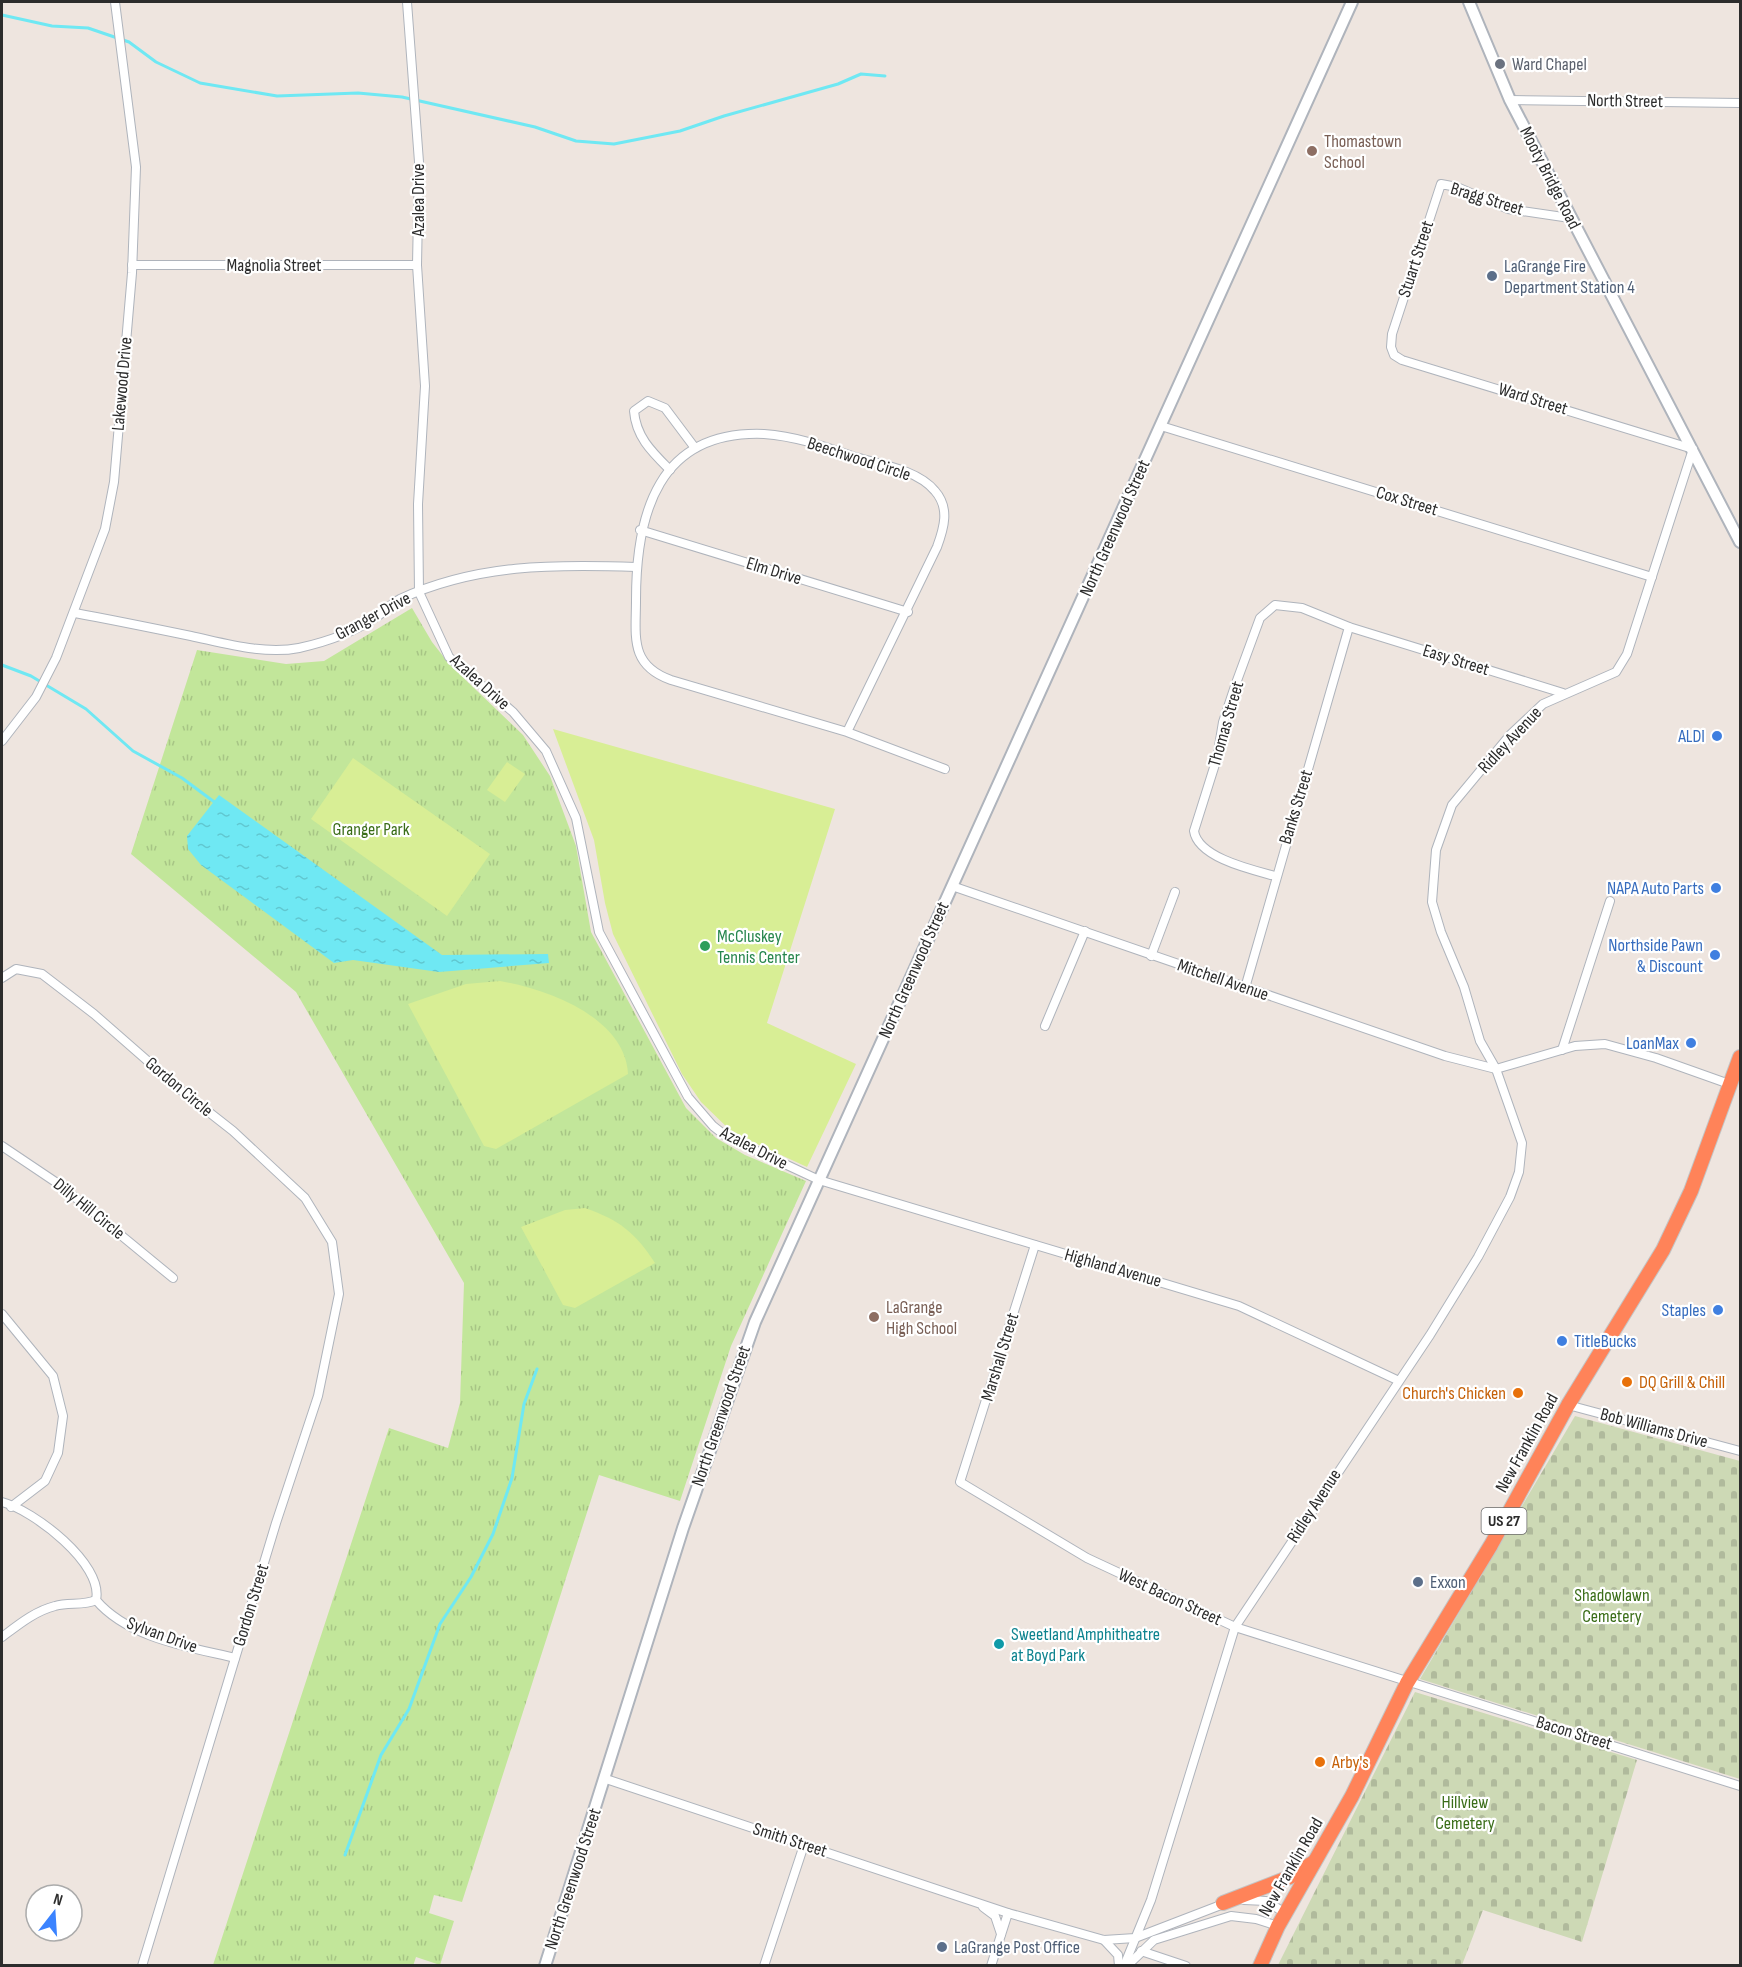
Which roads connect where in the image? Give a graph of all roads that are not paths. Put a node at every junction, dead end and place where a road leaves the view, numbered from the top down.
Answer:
1 (115, 2) edge
2 (407, 2) edge
3 (1352, 2) edge
4 (1469, 2) edge
5 (1510, 100) junction
6 (1740, 103) edge
7 (1441, 184) joint
8 (1570, 218) junction
9 (132, 265) junction
10 (417, 265) junction
11 (1392, 334) joint
12 (1161, 426) junction
13 (695, 448) junction
14 (1693, 448) junction
15 (670, 470) junction
16 (640, 530) junction
17 (1740, 543) edge
18 (636, 567) junction
19 (1653, 577) junction
20 (419, 592) junction
21 (75, 612) junction
22 (908, 612) junction
23 (1349, 627) junction
24 (1563, 693) junction
25 (847, 732) junction
26 (2, 741) edge
27 (945, 769) dead end
28 (1275, 876) junction
29 (952, 886) junction
30 (1175, 892) dead end
31 (1610, 901) dead end
32 (1085, 931) junction
33 (1151, 956) junction
34 (2, 978) edge
35 (1245, 988) junction
36 (1045, 1026) dead end
37 (1562, 1050) junction
38 (1740, 1057) edge
39 (1496, 1069) junction
40 (1732, 1084) junction
41 (2, 1146) edge
42 (819, 1180) junction
43 (332, 1242) joint
44 (1035, 1245) junction
45 (173, 1278) dead end
46 (2, 1314) edge
47 (1397, 1380) junction
48 (1568, 1405) junction
49 (1740, 1451) edge
50 (964, 1469) joint
51 (2, 1503) edge
52 (11, 1507) junction
53 (96, 1600) junction
54 (1235, 1627) junction
55 (2, 1636) edge
56 (235, 1658) junction
57 (1407, 1683) junction
58 (606, 1779) junction
59 (1740, 1786) edge
60 (804, 1845) junction
61 (1316, 1861) junction
62 (975, 1902) junction
63 (1223, 1903) junction
64 (1008, 1912) junction
65 (1285, 1913) junction
66 (1278, 1926) junction
67 (1001, 1934) junction
68 (1135, 1938) junction
69 (1104, 1940) junction
70 (1141, 1951) junction
71 (142, 1965) edge
72 (545, 1965) edge
73 (764, 1965) edge
74 (991, 1965) edge
75 (1119, 1965) edge
76 (1126, 1965) edge
77 (1186, 1965) edge
78 (1260, 1965) edge

1 - 9 street, Lakewood Drive
2 - 10 street, Azalea Drive
3 - 12 main road, North Greenwood Street
4 - 5 main road, Mooty Bridge Road
5 - 6 street, North Street
5 - 8 main road, Mooty Bridge Road
7 - 8 street, Bragg Street
7 - 11 street, Stuart Street
8 - 14 main road, Mooty Bridge Road
9 - 10 street, Magnolia Street
9 - 21 street, Lakewood Drive
10 - 20 street, Azalea Drive
11 - 14 street, Ward Street
12 - 19 street, Cox Street
12 - 29 main road, North Greenwood Street
13 - 15 street, Beechwood Circle
13 - 15 street
13 - 22 street, Beechwood Circle
14 - 17 main road, Mooty Bridge Road
14 - 19 street, Ridley Avenue
15 - 16 street, Beechwood Circle
16 - 18 street, Beechwood Circle
16 - 22 street, Elm Drive
18 - 20 street, Granger Drive
18 - 25 street, Beechwood Circle
19 - 24 street, Ridley Avenue
20 - 21 street, Granger Drive
20 - 42 street, Azalea Drive
21 - 26 street, Lakewood Drive
22 - 25 street, Beechwood Circle
23 - 24 street, Easy Street
23 - 28 street, Banks Street
23 - 28 street, Thomas Street
24 - 39 street, Ridley Avenue
25 - 27 street, Beechwood Circle
28 - 35 street, Banks Street
29 - 32 street, Mitchell Avenue
29 - 42 main road, North Greenwood Street
30 - 33 street
31 - 37 street
32 - 33 street, Mitchell Avenue
32 - 36 street
33 - 35 street, Mitchell Avenue
34 - 43 street, Gordon Circle
35 - 39 street, Mitchell Avenue
37 - 39 street
37 - 40 street
38 - 40 highway, New Franklin Road / US 27
39 - 47 street, Ridley Avenue
40 - 48 highway, New Franklin Road / US 27
41 - 45 street, Dilly Hill Circle
42 - 44 street, Highland Avenue
42 - 58 main road, North Greenwood Street
43 - 56 street, Gordon Street
44 - 47 street, Highland Avenue
44 - 50 street, Marshall Street
46 - 52 street
47 - 54 street, Ridley Avenue
48 - 49 street, Bob Williams Drive
48 - 57 highway, New Franklin Road / US 27
50 - 54 street, West Bacon Street
51 - 52 street
52 - 53 street
53 - 55 street
53 - 56 street, Sylvan Drive
54 - 57 street, West Bacon Street
54 - 68 street, Ridley Avenue
56 - 71 street, Gordon Street
57 - 59 street, Bacon Street
57 - 61 highway, New Franklin Road / US 27
58 - 60 street, Smith Street
58 - 72 main road, North Greenwood Street
60 - 62 street, Smith Street
60 - 73 street
61 - 63 highway
61 - 65 highway, New Franklin Road / US 27
62 - 64 street, Smith Street
62 - 67 street, Smith Street
63 - 65 street, Smith Street
63 - 68 street, Smith Street
64 - 67 street
64 - 69 street, Smith Street
65 - 66 highway, New Franklin Road / US 27
66 - 70 street, Ridley Avenue
66 - 78 highway, New Franklin Road / US 27
67 - 74 street
68 - 69 street, Smith Street
68 - 76 street, Ridley Avenue
69 - 75 street
70 - 76 street, Ridley Avenue
70 - 77 street

